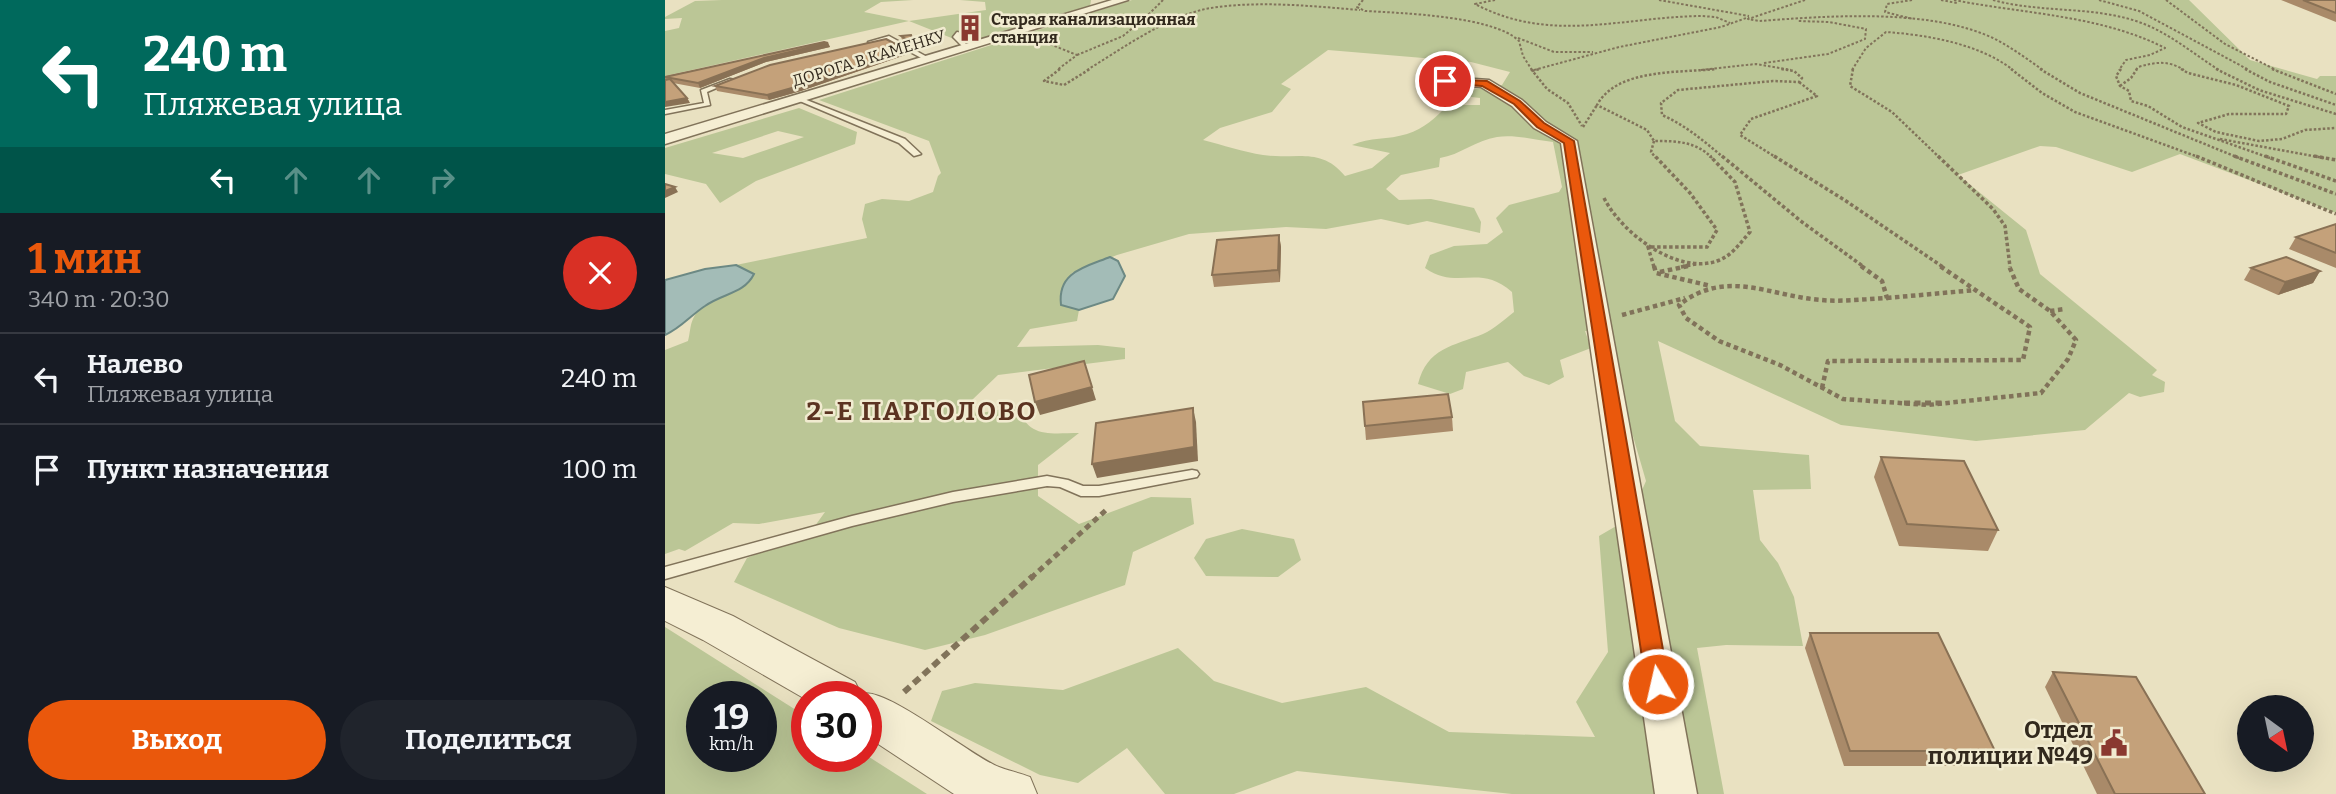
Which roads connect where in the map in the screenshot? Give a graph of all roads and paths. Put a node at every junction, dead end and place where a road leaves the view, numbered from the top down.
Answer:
1 (1123, 0) edge
2 (1163, 0) edge
3 (1363, 0) edge
4 (1495, 0) edge
5 (1659, 0) edge
6 (1805, 0) edge
7 (1912, 0) edge
8 (1941, 0) edge
9 (1954, 0) edge
10 (1993, 0) edge
11 (2099, 0) edge
12 (2166, 0) edge
13 (1982, 7) junction
14 (1365, 11) junction
15 (1147, 16) junction
16 (1750, 16) junction
17 (1771, 20) junction
18 (1173, 22) junction
19 (1926, 22) junction
20 (1730, 23) junction
21 (960, 33) dead end
22 (1513, 35) junction
23 (1003, 36) junction
24 (862, 44) edge
25 (966, 47) junction
26 (1611, 49) junction
27 (1077, 55) junction
28 (927, 59) junction
29 (1756, 64) junction
30 (1532, 71) junction
31 (736, 78) edge
32 (1445, 81) dead end
33 (1799, 82) junction
34 (2120, 86) junction
35 (2336, 94) edge
36 (797, 98) junction
37 (1597, 105) junction
38 (2336, 105) edge
39 (665, 112) edge
40 (2336, 114) edge
41 (1583, 127) junction
42 (2336, 128) edge
43 (2202, 135) junction
44 (665, 139) edge
45 (1585, 139) dead end
46 (1654, 141) junction
47 (917, 154) dead end
48 (2336, 160) edge
49 (2336, 181) edge
50 (1600, 189) dead end
51 (2336, 194) edge
52 (2336, 214) edge
53 (1648, 247) junction
54 (1700, 263) junction
55 (1655, 273) junction
56 (1712, 286) junction
57 (1976, 290) junction
58 (1686, 298) junction
59 (1887, 298) junction
60 (2065, 309) dead end
61 (2050, 311) junction
62 (1599, 325) junction
63 (1822, 388) junction
64 (1192, 474) dead end
65 (1135, 484) junction
66 (665, 573) edge
67 (665, 603) edge
68 (811, 681) edge
69 (882, 691) edge
70 (882, 722) edge
71 (1012, 794) edge
72 (1676, 794) edge

1 - 23 street, ДОРОГА В КАМЕНКУ
2 - 15 path
3 - 14 path
4 - 20 path
5 - 16 path
6 - 16 path
7 - 19 path
8 - 13 path
9 - 13 path
10 - 40 path
11 - 38 path
12 - 35 path
13 - 34 path
14 - 18 path
14 - 22 path
15 - 18 path
15 - 27 path
16 - 17 path
16 - 20 path
17 - 19 path
17 - 29 path
18 - 27 path
19 - 51 path
20 - 26 path
21 - 25 lane
22 - 26 path
22 - 30 path
23 - 25 street, ДОРОГА В КАМЕНКУ
23 - 27 path
24 - 28 lane
25 - 28 street, ДОРОГА В КАМЕНКУ
26 - 30 path
28 - 36 street, ДОРОГА В КАМЕНКУ
29 - 33 path
29 - 37 path
30 - 41 path
31 - 39 lane
32 - 62 street
33 - 57 path
33 - 59 path
34 - 42 path
34 - 43 path
36 - 44 street, ДОРОГА В КАМЕНКУ
36 - 47 lane
37 - 41 path
37 - 46 path
41 - 45 path
43 - 48 path
43 - 49 path
46 - 53 path
46 - 54 path
50 - 53 path
52 - 61 path
53 - 54 path
53 - 55 path
54 - 55 path
55 - 56 path
56 - 58 path
56 - 59 path
57 - 59 path
57 - 63 path
58 - 62 path
58 - 63 path
60 - 61 path
61 - 63 path
62 - 72 street
64 - 65 lane
65 - 66 lane
65 - 69 path
67 - 68 street
70 - 71 street

